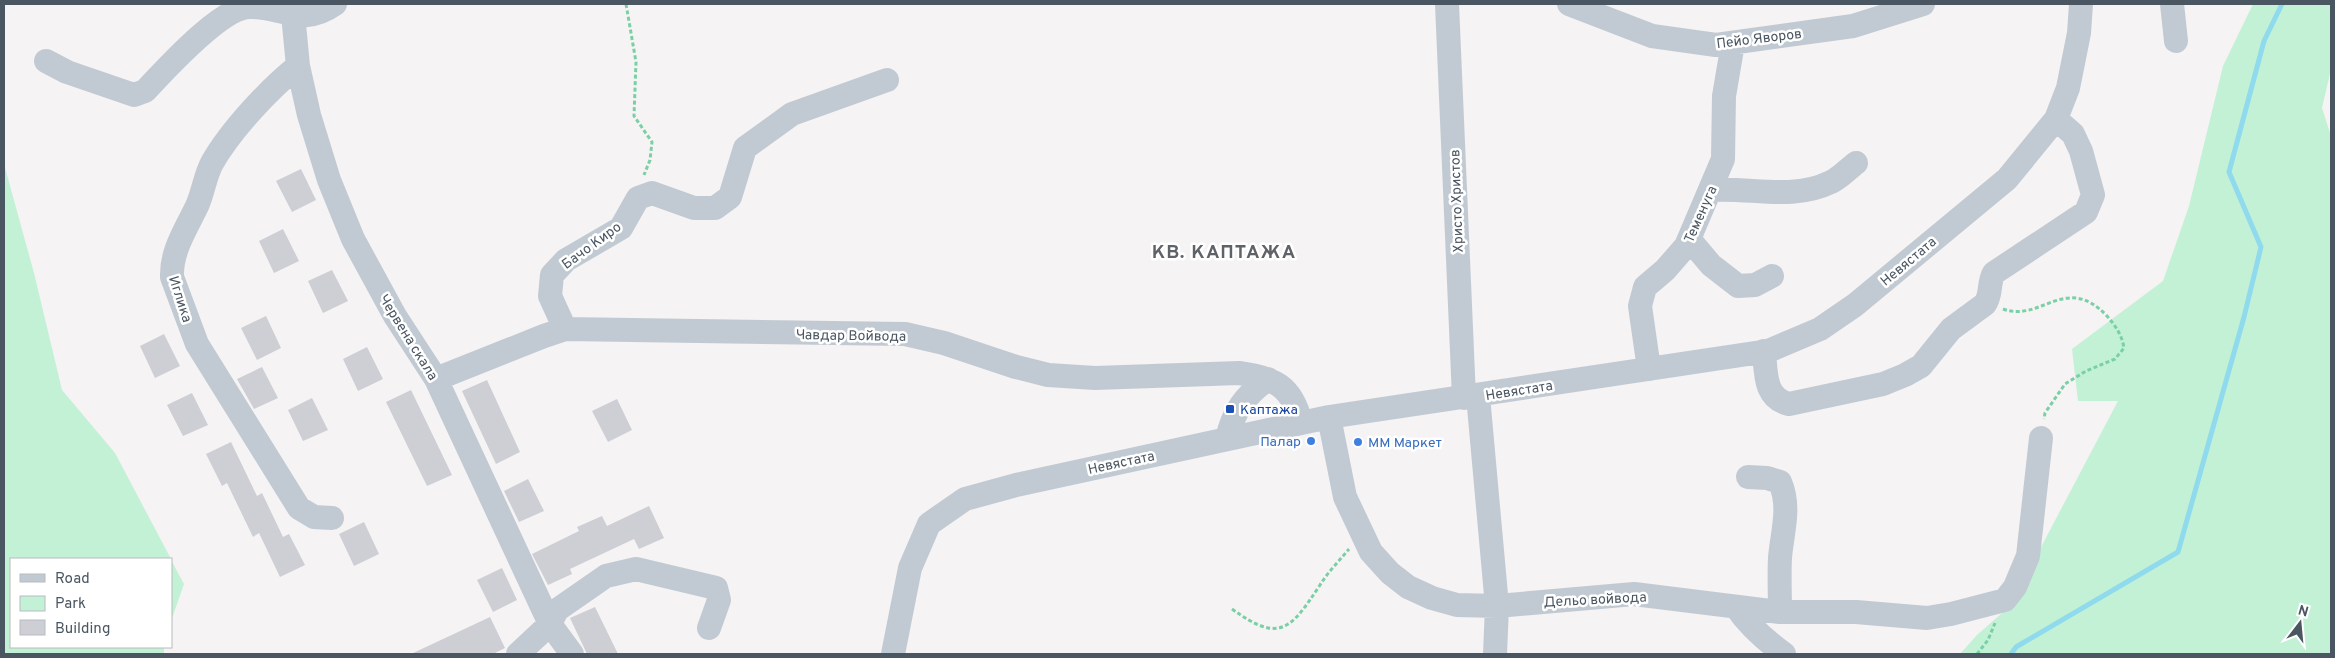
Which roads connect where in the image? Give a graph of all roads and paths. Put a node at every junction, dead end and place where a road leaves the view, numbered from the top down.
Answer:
1 (335, 4) edge
2 (626, 4) edge
3 (1447, 4) edge
4 (1569, 4) edge
5 (1923, 4) edge
6 (2081, 4) edge
7 (2172, 4) edge
8 (293, 10) edge
9 (2176, 41) dead end
10 (1733, 42) junction
11 (46, 61) dead end
12 (298, 66) junction
13 (887, 80) dead end
14 (2056, 119) junction
15 (1856, 163) dead end
16 (1711, 190) junction
17 (638, 198) junction
18 (1689, 239) junction
19 (1772, 276) dead end
20 (1988, 299) junction
21 (565, 330) junction
22 (1764, 351) junction
23 (1648, 369) junction
24 (436, 379) junction
25 (1268, 379) junction
26 (1471, 397) junction
27 (1329, 417) junction
28 (1301, 423) junction
29 (2040, 438) joint
30 (1227, 440) junction
31 (1748, 477) dead end
32 (332, 518) dead end
33 (1361, 535) junction
34 (2005, 600) junction
35 (1497, 606) junction
36 (1736, 607) junction
37 (1232, 609) dead end
38 (1780, 612) junction
39 (550, 624) junction
40 (709, 628) dead end
41 (518, 654) edge
42 (572, 654) edge
43 (893, 654) edge
44 (1495, 654) edge
45 (1784, 654) edge
46 (1977, 654) edge

1 - 8 street
2 - 17 path
3 - 26 street, Христо Христов
4 - 10 street, Пейо Яворов
5 - 10 street, Пейо Яворов
6 - 14 street, Невястата
7 - 9 street
8 - 11 street
8 - 12 street, Червена скала
10 - 16 street, Теменуга
12 - 24 street, Червена скала
12 - 32 street, Иглика
13 - 17 street
14 - 20 street
14 - 22 street, Невястата
15 - 16 street
16 - 18 street, Теменуга
17 - 21 street, Бачо Киро
18 - 19 street
18 - 23 street, Теменуга
20 - 22 street
20 - 29 path
21 - 24 street, Чавдар Войвода
21 - 25 street, Чавдар Войвода
22 - 23 street, Невястата
23 - 26 street, Невястата
24 - 39 street, Червена скала
25 - 28 street
25 - 30 street
26 - 27 street, Невястата
26 - 35 street, Христо Христов
27 - 28 street, Невястата
27 - 33 street, Дельо войвода
28 - 30 street, Невястата
29 - 34 street
30 - 43 street, Невястата
31 - 38 street
33 - 35 street, Дельо войвода
33 - 37 path
34 - 38 street, Дельо войвода
34 - 46 path
35 - 36 street, Дельо войвода
35 - 44 street, Христо Христов
36 - 38 street, Дельо войвода
36 - 45 street
39 - 40 street
39 - 41 street
39 - 42 street, Червена скала

